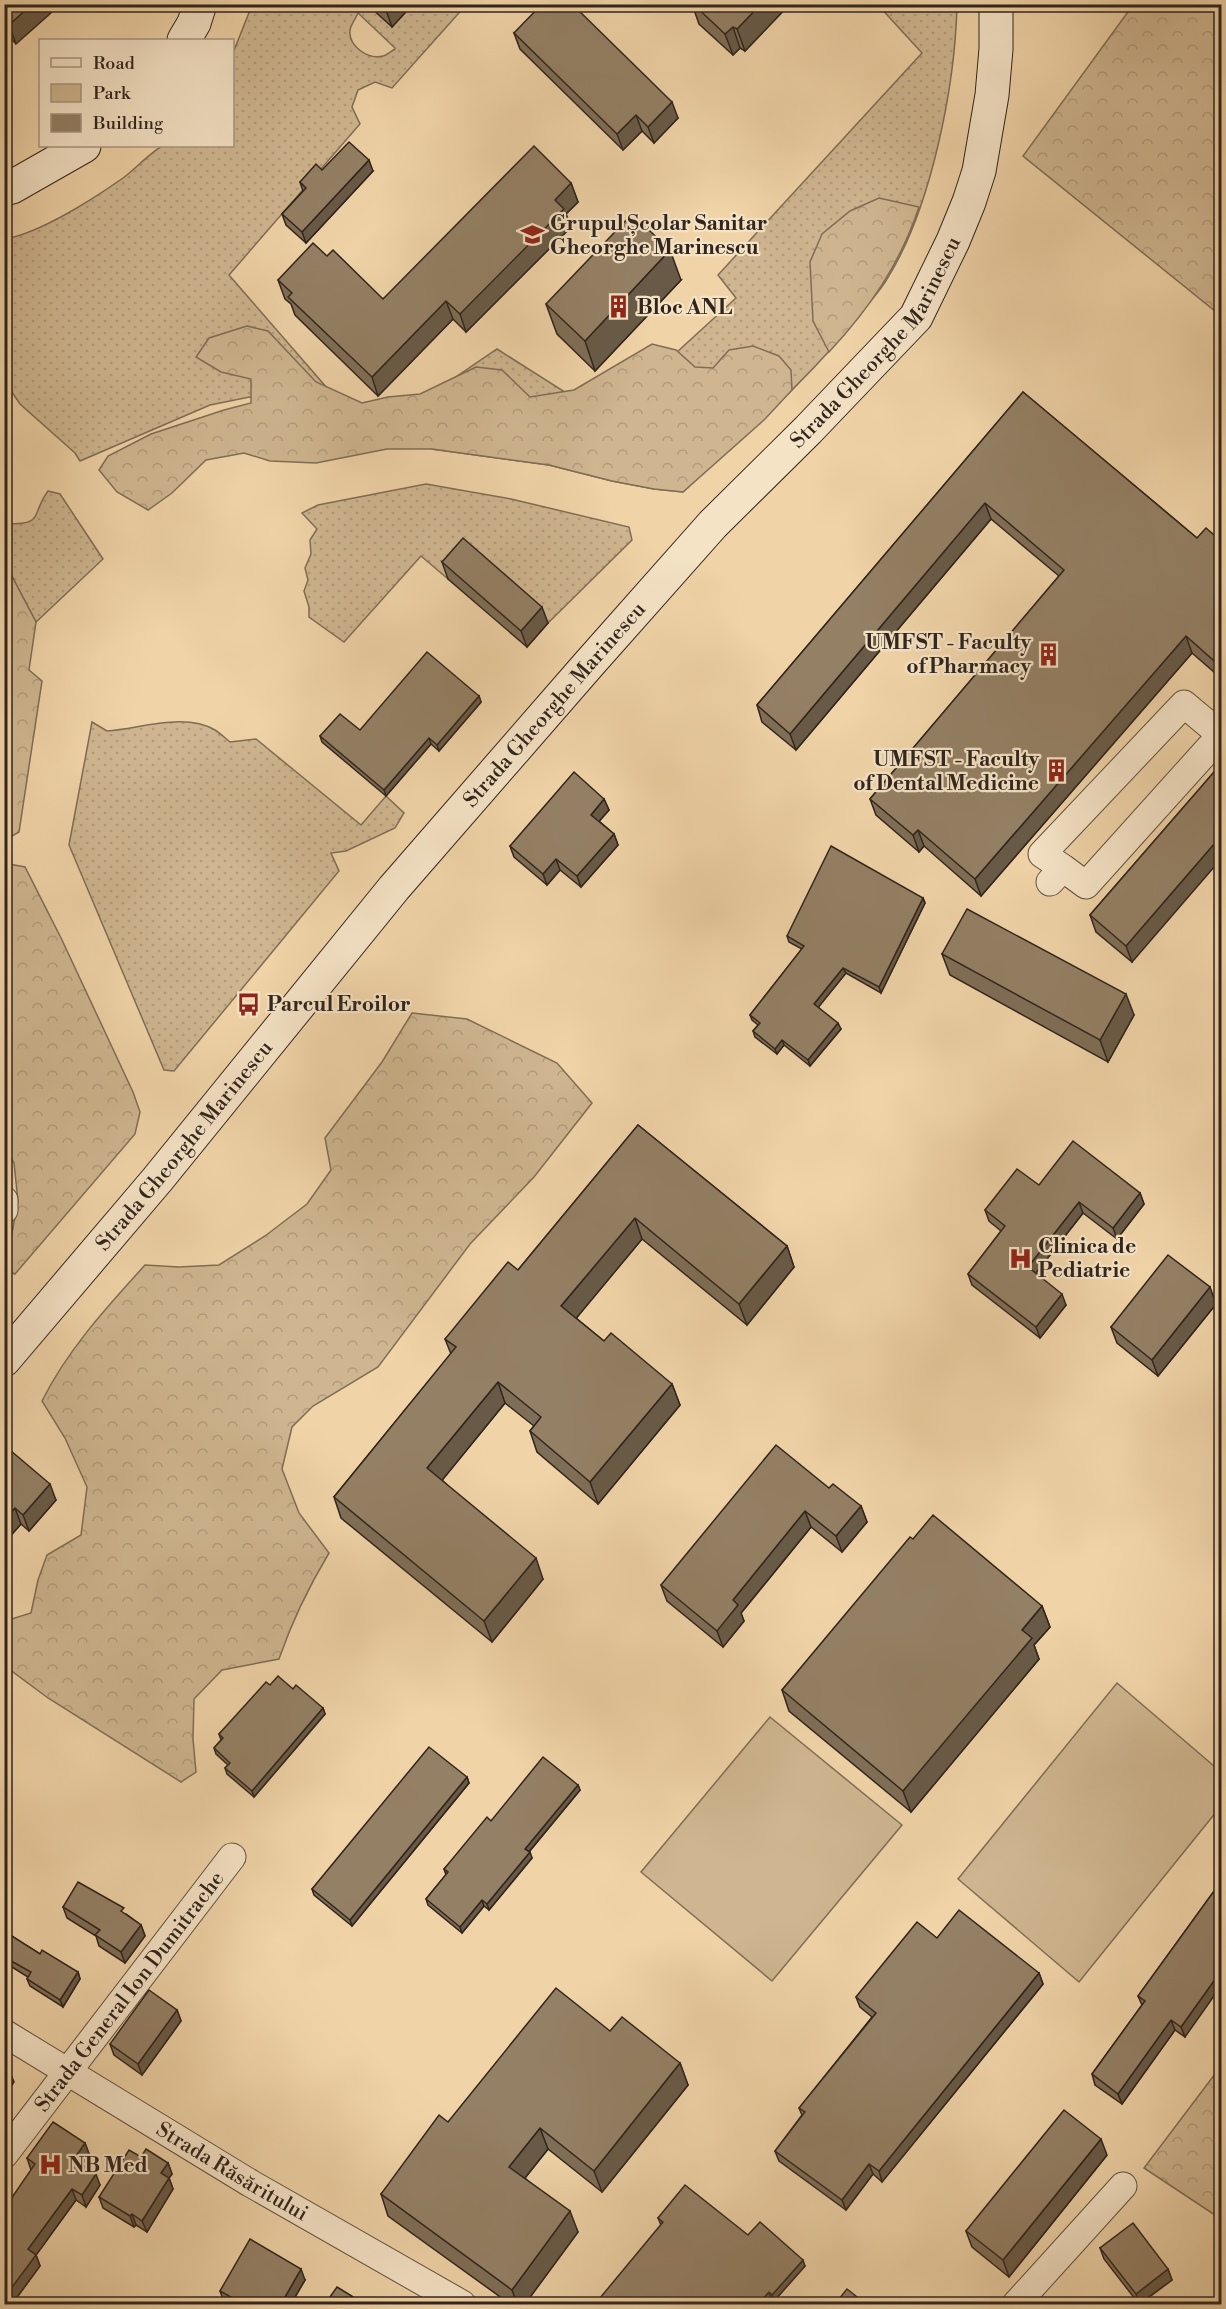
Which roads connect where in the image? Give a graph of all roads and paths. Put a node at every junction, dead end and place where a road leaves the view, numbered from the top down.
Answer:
1 (200, 4) edge
2 (996, 4) edge
3 (185, 39) edge
4 (82, 147) edge
5 (4, 189) edge
6 (1056, 875) joint
7 (4, 1200) edge
8 (4, 1209) edge
9 (4, 1360) edge
10 (232, 1857) dead end
11 (4, 2033) edge
12 (67, 2071) junction
13 (4, 2155) edge
14 (1123, 2186) dead end
15 (462, 2304) edge
16 (1016, 2304) edge

1 - 3 main road
2 - 9 main road, Strada Gheorghe Marinescu
4 - 5 main road
6 - 6 street
7 - 8 street
10 - 12 street, Strada General Ion Dumitrache
11 - 12 street, Strada Răsăritului
12 - 13 street, Strada General Ion Dumitrache
12 - 15 street, Strada Răsăritului
14 - 16 street

